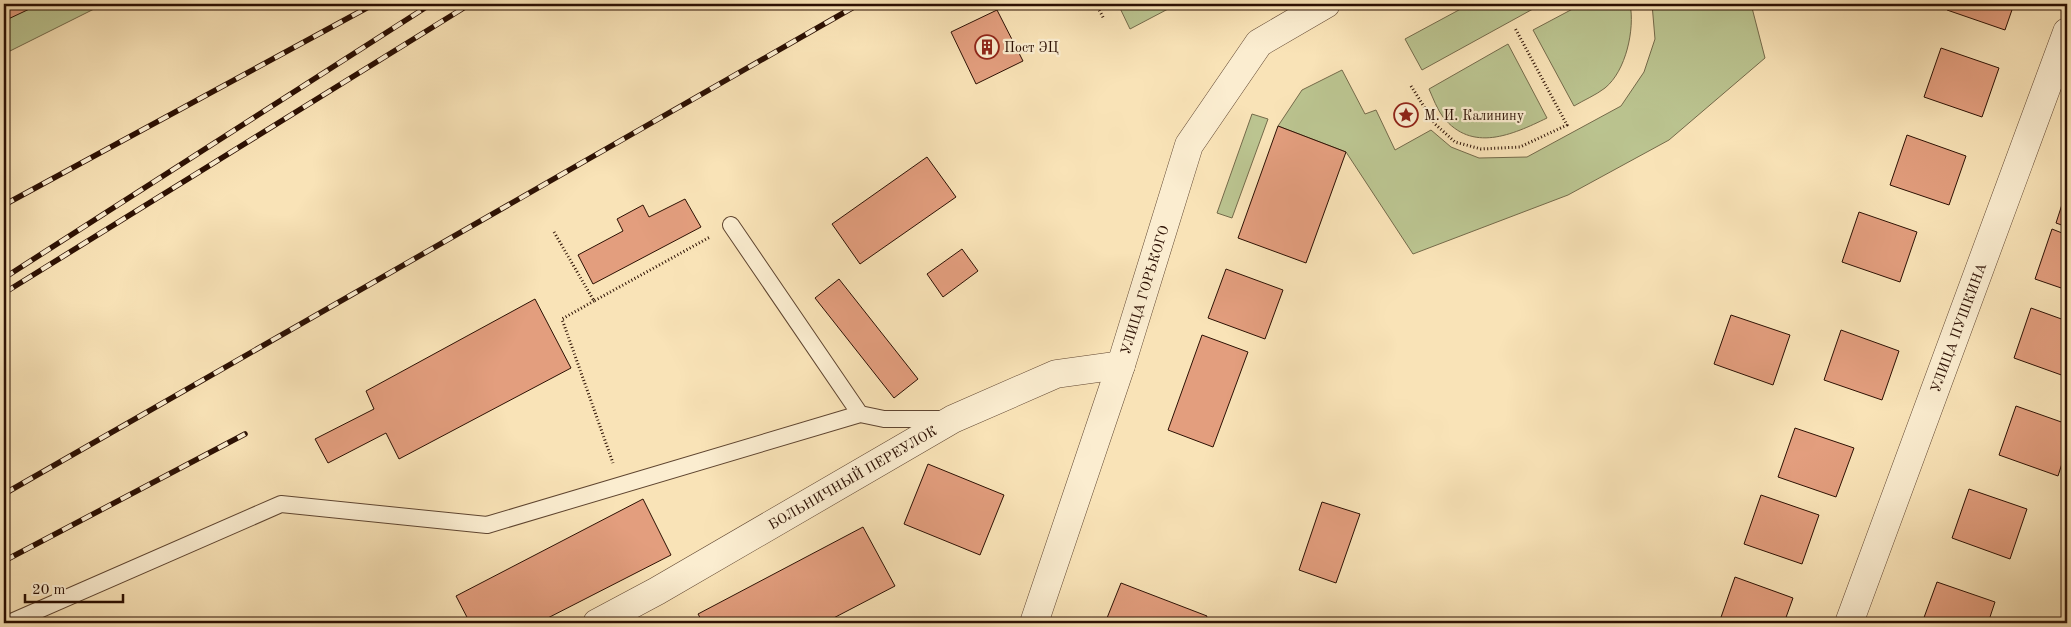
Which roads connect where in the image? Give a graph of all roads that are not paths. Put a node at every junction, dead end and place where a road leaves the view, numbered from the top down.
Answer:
1 (1326, 4) edge
2 (2067, 32) edge
3 (731, 225) road end
4 (1121, 364) junction
5 (860, 414) junction
6 (953, 420) junction
7 (9, 623) edge
8 (596, 623) edge
9 (1034, 623) edge
10 (1849, 623) edge

1 - 4 street, УЛИЦА ГОРЬКОГО
2 - 10 street, УЛИЦА ПУШКИНА
3 - 5 lane
4 - 6 street, БОЛЬНИЧНЫЙ ПЕРЕУЛОК
4 - 9 street, УЛИЦА ГОРЬКОГО
5 - 6 lane
5 - 7 lane
6 - 8 street, БОЛЬНИЧНЫЙ ПЕРЕУЛОК

